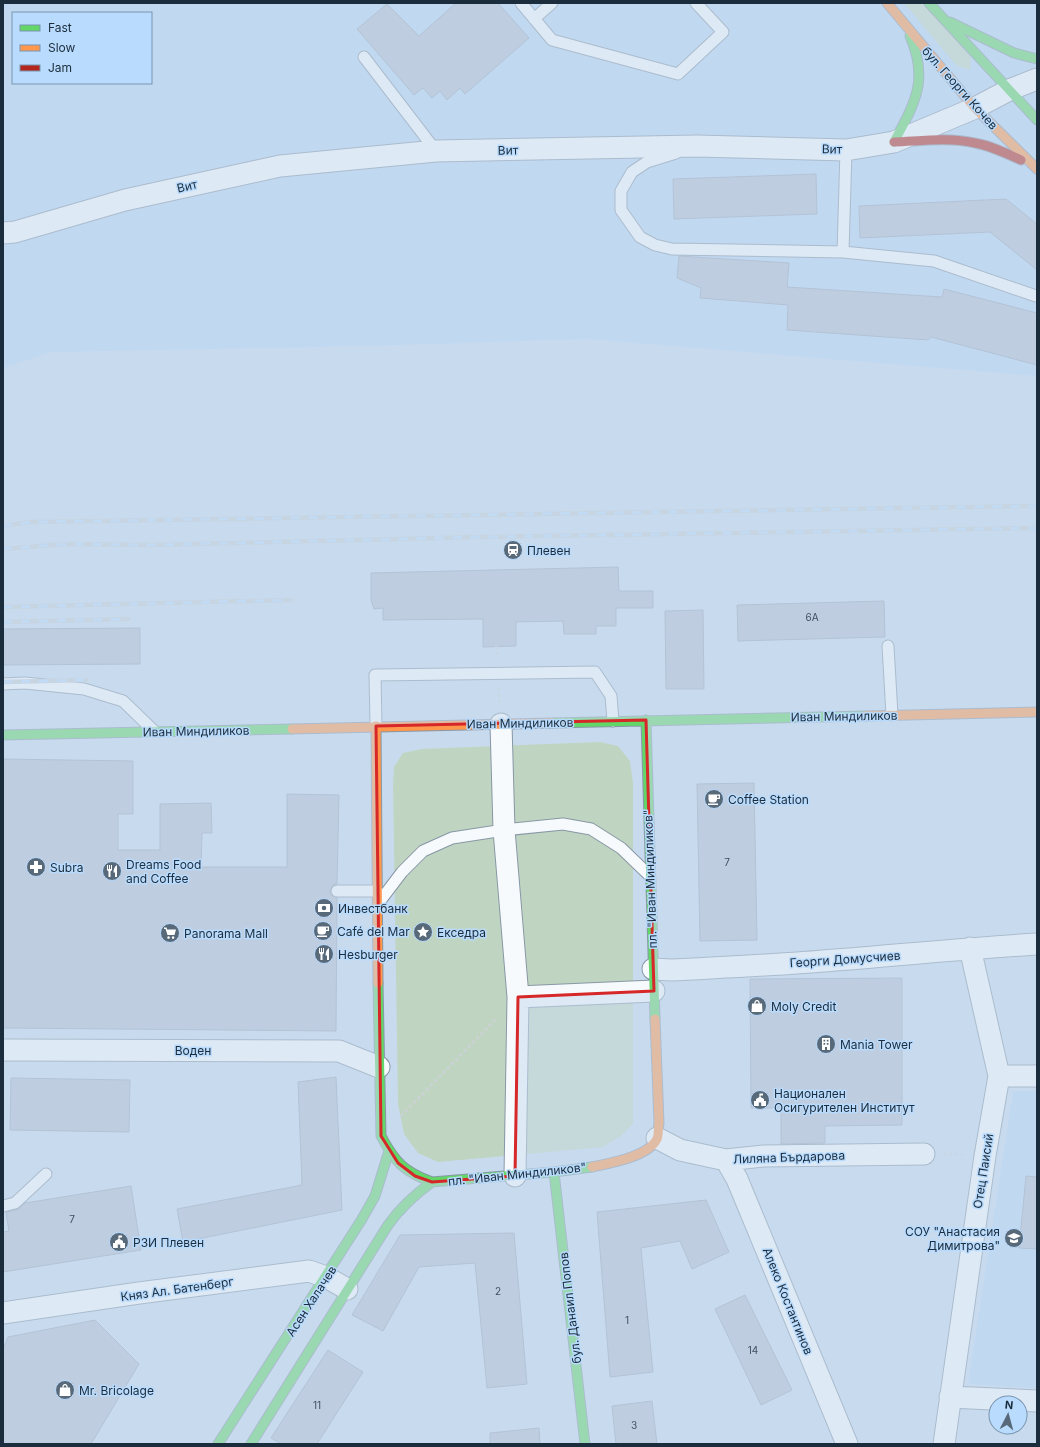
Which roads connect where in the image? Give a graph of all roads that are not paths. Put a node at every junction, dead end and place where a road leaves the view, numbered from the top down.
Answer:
1 (521, 3) edge
2 (552, 3) edge
3 (696, 3) edge
4 (887, 3) edge
5 (929, 3) edge
6 (941, 18) junction
7 (534, 19) junction
8 (903, 23) junction
9 (364, 57) dead end
10 (1037, 59) edge
11 (1037, 79) edge
12 (1009, 90) junction
13 (974, 108) junction
14 (1037, 120) edge
15 (894, 142) junction
16 (697, 146) junction
17 (846, 150) junction
18 (436, 151) junction
19 (1037, 169) edge
20 (3, 233) edge
21 (843, 252) junction
22 (1036, 296) edge
23 (888, 646) dead end
24 (3, 684) edge
25 (1037, 712) edge
26 (892, 715) junction
27 (646, 720) junction
28 (612, 721) junction
29 (501, 724) junction
30 (376, 726) junction
31 (155, 732) junction
32 (3, 735) edge
33 (504, 830) junction
34 (650, 876) junction
35 (337, 891) dead end
36 (377, 891) junction
37 (377, 905) junction
38 (1037, 944) edge
39 (970, 948) junction
40 (653, 969) junction
41 (654, 991) junction
42 (518, 997) junction
43 (3, 1050) edge
44 (379, 1067) junction
45 (999, 1076) junction
46 (1037, 1076) edge
47 (657, 1138) junction
48 (389, 1151) junction
49 (924, 1154) road end
50 (726, 1160) junction
51 (554, 1172) junction
52 (46, 1174) dead end
53 (515, 1176) junction
54 (432, 1182) junction
55 (3, 1206) edge
56 (326, 1277) junction
57 (347, 1289) junction
58 (3, 1313) edge
59 (950, 1396) junction
60 (1037, 1401) edge
61 (218, 1444) edge
62 (251, 1444) edge
63 (585, 1444) edge
64 (847, 1444) edge
65 (944, 1444) edge

1 - 7 lane
2 - 7 lane
3 - 7 lane
4 - 8 street, бул. Георги Кочев
5 - 6 street
6 - 10 street
6 - 12 street
8 - 13 street, бул. Георги Кочев
8 - 15 street
9 - 18 lane
11 - 12 street, Вит
12 - 13 street, Вит
12 - 14 street
13 - 15 street, Вит
13 - 19 street, бул. Георги Кочев
15 - 17 street, Вит
15 - 19 street
16 - 17 street, Вит
16 - 18 street, Вит
16 - 21 lane
17 - 21 lane
18 - 20 street, Вит
21 - 22 lane
23 - 26 lane
24 - 31 lane
25 - 26 street, Иван Миндиликов
26 - 27 street, Иван Миндиликов
27 - 28 street, Иван Миндиликов
27 - 34 street, пл. "Иван Миндиликов"
28 - 29 street, Иван Миндиликов
28 - 30 lane
29 - 30 street, Иван Миндиликов
29 - 33 street
30 - 31 street, Иван Миндиликов
30 - 36 street, пл. "Иван Миндиликов"
31 - 32 street, Иван Миндиликов
33 - 34 lane
33 - 37 lane
33 - 42 street
34 - 40 street, пл. "Иван Миндиликов"
35 - 36 lane
36 - 37 street, пл. "Иван Миндиликов"
37 - 44 street, пл. "Иван Миндиликов"
38 - 39 street, Георги Домусчиев
39 - 40 street, Георги Домусчиев
39 - 45 street, Отец Паисий
40 - 41 street, пл. "Иван Миндиликов"
41 - 42 street
41 - 47 street, пл. "Иван Миндиликов"
42 - 53 street
43 - 44 street, Воден
44 - 48 street, пл. "Иван Миндиликов"
45 - 46 street
45 - 59 street, Отец Паисий
47 - 50 street, Лиляна Бърдарова
47 - 51 street, пл. "Иван Миндиликов"
48 - 54 street, пл. "Иван Миндиликов"
48 - 56 street, Асен Халачев
49 - 50 street, Лиляна Бърдарова
50 - 64 street, Алеко Костантинов
51 - 53 street, пл. "Иван Миндиликов"
51 - 63 street, бул. Данаил Попов
52 - 55 lane
53 - 54 street, пл. "Иван Миндиликов"
54 - 57 street, Асен Халачев
56 - 57 street, Княз Ал. Батенберг
56 - 58 street, Княз Ал. Батенберг
56 - 61 street, Асен Халачев
57 - 62 street, Асен Халачев
59 - 60 street
59 - 65 street, Отец Паисий

